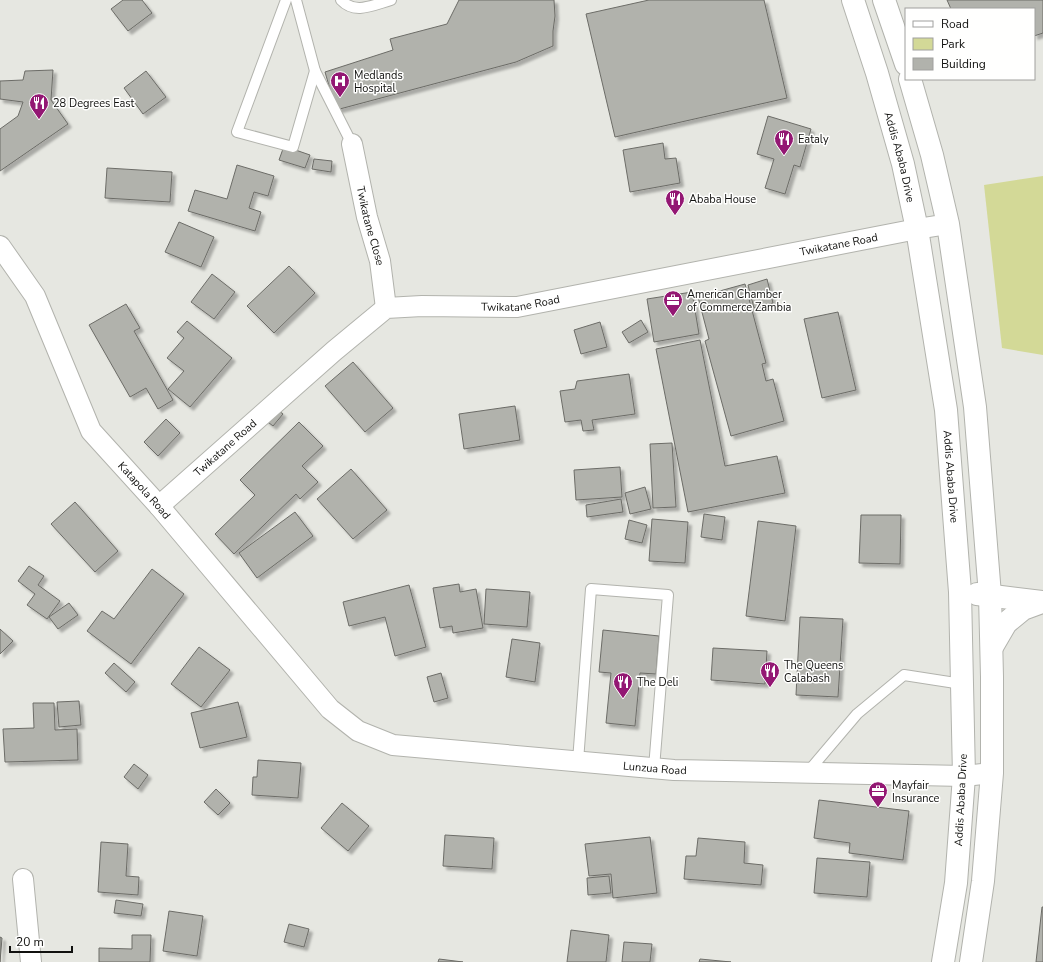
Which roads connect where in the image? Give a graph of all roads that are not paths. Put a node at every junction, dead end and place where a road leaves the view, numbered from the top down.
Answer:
1 (286, 0) edge
2 (296, 0) edge
3 (341, 0) edge
4 (391, 0) edge
5 (853, 0) edge
6 (884, 0) edge
7 (905, 61) edge
8 (315, 71) junction
9 (910, 80) edge
10 (352, 144) joint
11 (948, 224) junction
12 (917, 229) junction
13 (0, 246) edge
14 (386, 308) junction
15 (159, 506) junction
16 (960, 592) junction
17 (990, 595) junction
18 (1042, 602) edge
19 (992, 647) junction
20 (962, 684) junction
21 (330, 709) joint
22 (578, 761) junction
23 (654, 768) junction
24 (807, 773) junction
25 (992, 773) junction
26 (964, 776) junction
27 (23, 879) dead end
28 (31, 962) edge
29 (943, 962) edge
30 (971, 962) edge

1 - 8 lane
2 - 8 lane
3 - 4 lane
5 - 12 main road, Addis Ababa Drive
6 - 7 main road
8 - 10 lane
9 - 11 main road
10 - 14 street, Twikatane Close
11 - 12 street, Twikatane Road
11 - 17 main road
12 - 14 street, Twikatane Road
12 - 16 main road, Addis Ababa Drive
13 - 15 street, Katapola Road
14 - 15 street, Twikatane Road
15 - 21 street, Katapola Road
16 - 17 main road
16 - 20 main road, Addis Ababa Drive
17 - 18 main road
17 - 19 main road
18 - 19 main road
19 - 25 main road
20 - 24 lane
20 - 26 main road, Addis Ababa Drive
21 - 22 street, Lunzua Road
22 - 23 street, Lunzua Road
22 - 23 lane
23 - 24 street, Lunzua Road
24 - 26 street, Lunzua Road
25 - 26 street, Lunzua Road
25 - 30 main road
26 - 29 main road, Addis Ababa Drive
27 - 28 street

